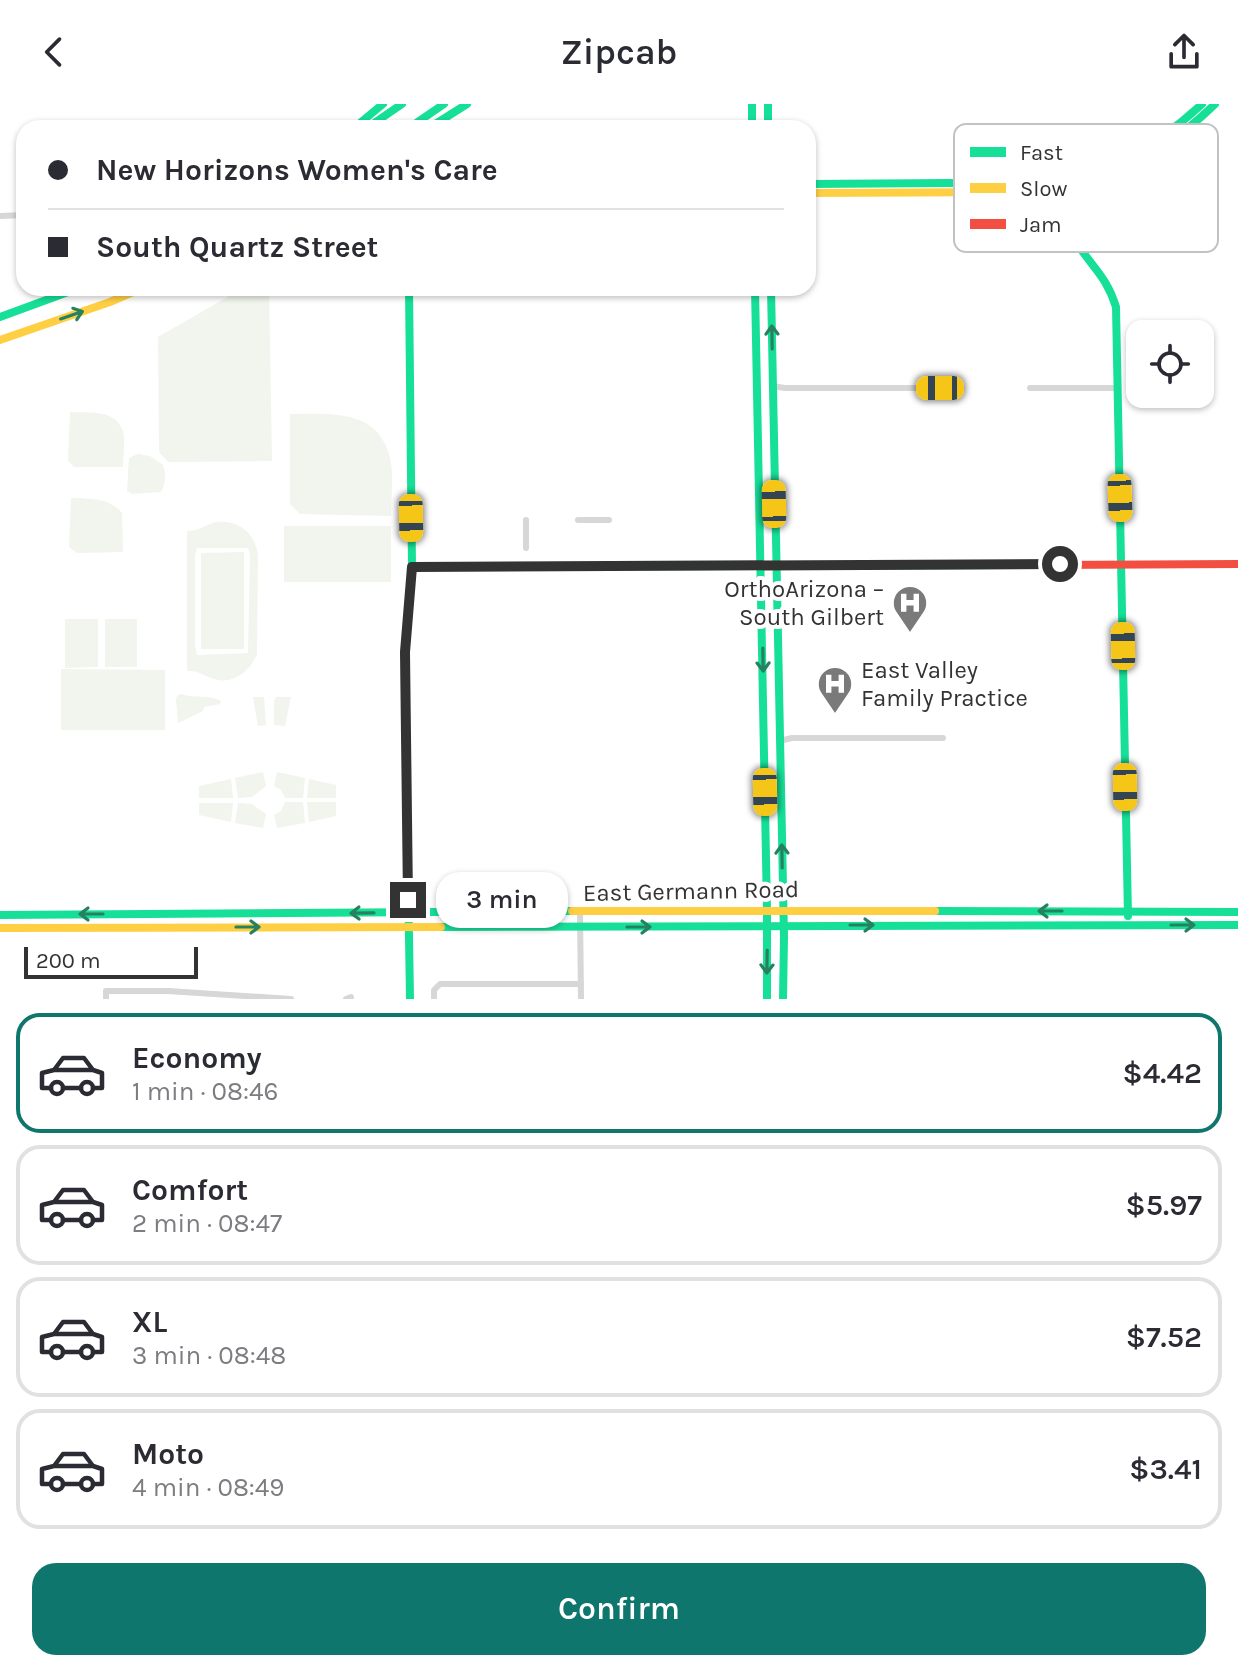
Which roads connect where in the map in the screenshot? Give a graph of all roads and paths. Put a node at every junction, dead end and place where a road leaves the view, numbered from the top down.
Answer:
1 (383, 104) edge
2 (402, 104) edge
3 (444, 104) edge
4 (467, 104) edge
5 (1202, 104) edge
6 (1215, 104) edge
7 (364, 120) edge
8 (379, 120) edge
9 (421, 120) edge
10 (442, 120) edge
11 (1179, 124) edge
12 (1194, 124) edge
13 (954, 183) edge
14 (816, 184) edge
15 (816, 193) edge
16 (954, 193) edge
17 (1086, 252) edge
18 (57, 296) edge
19 (124, 296) edge
20 (409, 296) edge
21 (755, 296) edge
22 (771, 296) edge
23 (0, 317) edge
24 (0, 340) edge
25 (772, 386) junction
26 (757, 387) junction
27 (940, 388) dead end
28 (1030, 388) dead end
29 (1118, 388) junction
30 (526, 520) dead end
31 (578, 520) dead end
32 (609, 520) dead end
33 (526, 548) dead end
34 (1121, 564) junction
35 (1238, 564) edge
36 (762, 565) junction
37 (775, 565) junction
38 (412, 567) junction
39 (943, 738) dead end
40 (764, 741) junction
41 (779, 741) junction
42 (767, 910) junction
43 (783, 910) junction
44 (409, 912) junction
45 (580, 912) junction
46 (1128, 912) junction
47 (1238, 912) edge
48 (0, 915) edge
49 (767, 925) junction
50 (1128, 925) junction
51 (1238, 925) edge
52 (784, 926) junction
53 (409, 927) junction
54 (581, 927) junction
55 (0, 928) edge
56 (581, 984) junction
57 (106, 995) edge
58 (240, 997) edge
59 (291, 999) edge
60 (410, 999) edge
61 (434, 999) edge
62 (581, 999) edge
63 (767, 999) edge
64 (783, 999) edge

1 - 7 main road
2 - 8 main road
3 - 9 main road
4 - 10 main road
5 - 11 main road
6 - 12 main road
13 - 14 main road
15 - 16 main road
17 - 29 main road
18 - 23 main road
24 -> 19 main road
20 - 38 main road
21 - 26 main road
25 -> 22 main road
25 - 26 main road
25 - 27 street
25 - 37 main road
26 - 36 main road
28 - 29 street
29 - 34 main road
30 - 33 street
31 - 32 street
34 - 35 main road
34 - 37 main road
34 - 46 main road
36 - 37 main road
36 - 38 main road
36 -> 40 main road
37 - 41 main road
38 - 44 main road
39 - 41 street
40 - 41 main road
40 - 42 main road
43 -> 41 main road
42 - 43 main road, East Germann Road
42 - 45 main road, East Germann Road
42 - 49 main road
46 -> 43 main road, East Germann Road
43 - 52 main road
44 - 45 main road, East Germann Road
44 -> 48 main road, East Germann Road
44 - 53 main road
45 - 54 street
46 - 47 main road, East Germann Road
46 - 50 main road
49 - 52 main road, East Germann Road
54 -> 49 main road, East Germann Road
49 -> 63 main road
50 -> 51 main road, East Germann Road
52 -> 50 main road, East Germann Road
52 - 64 main road
53 - 54 main road, East Germann Road
55 -> 53 main road, East Germann Road
53 - 60 main road
54 - 56 street
56 - 61 street
56 - 62 street
57 - 58 street
58 - 59 street

